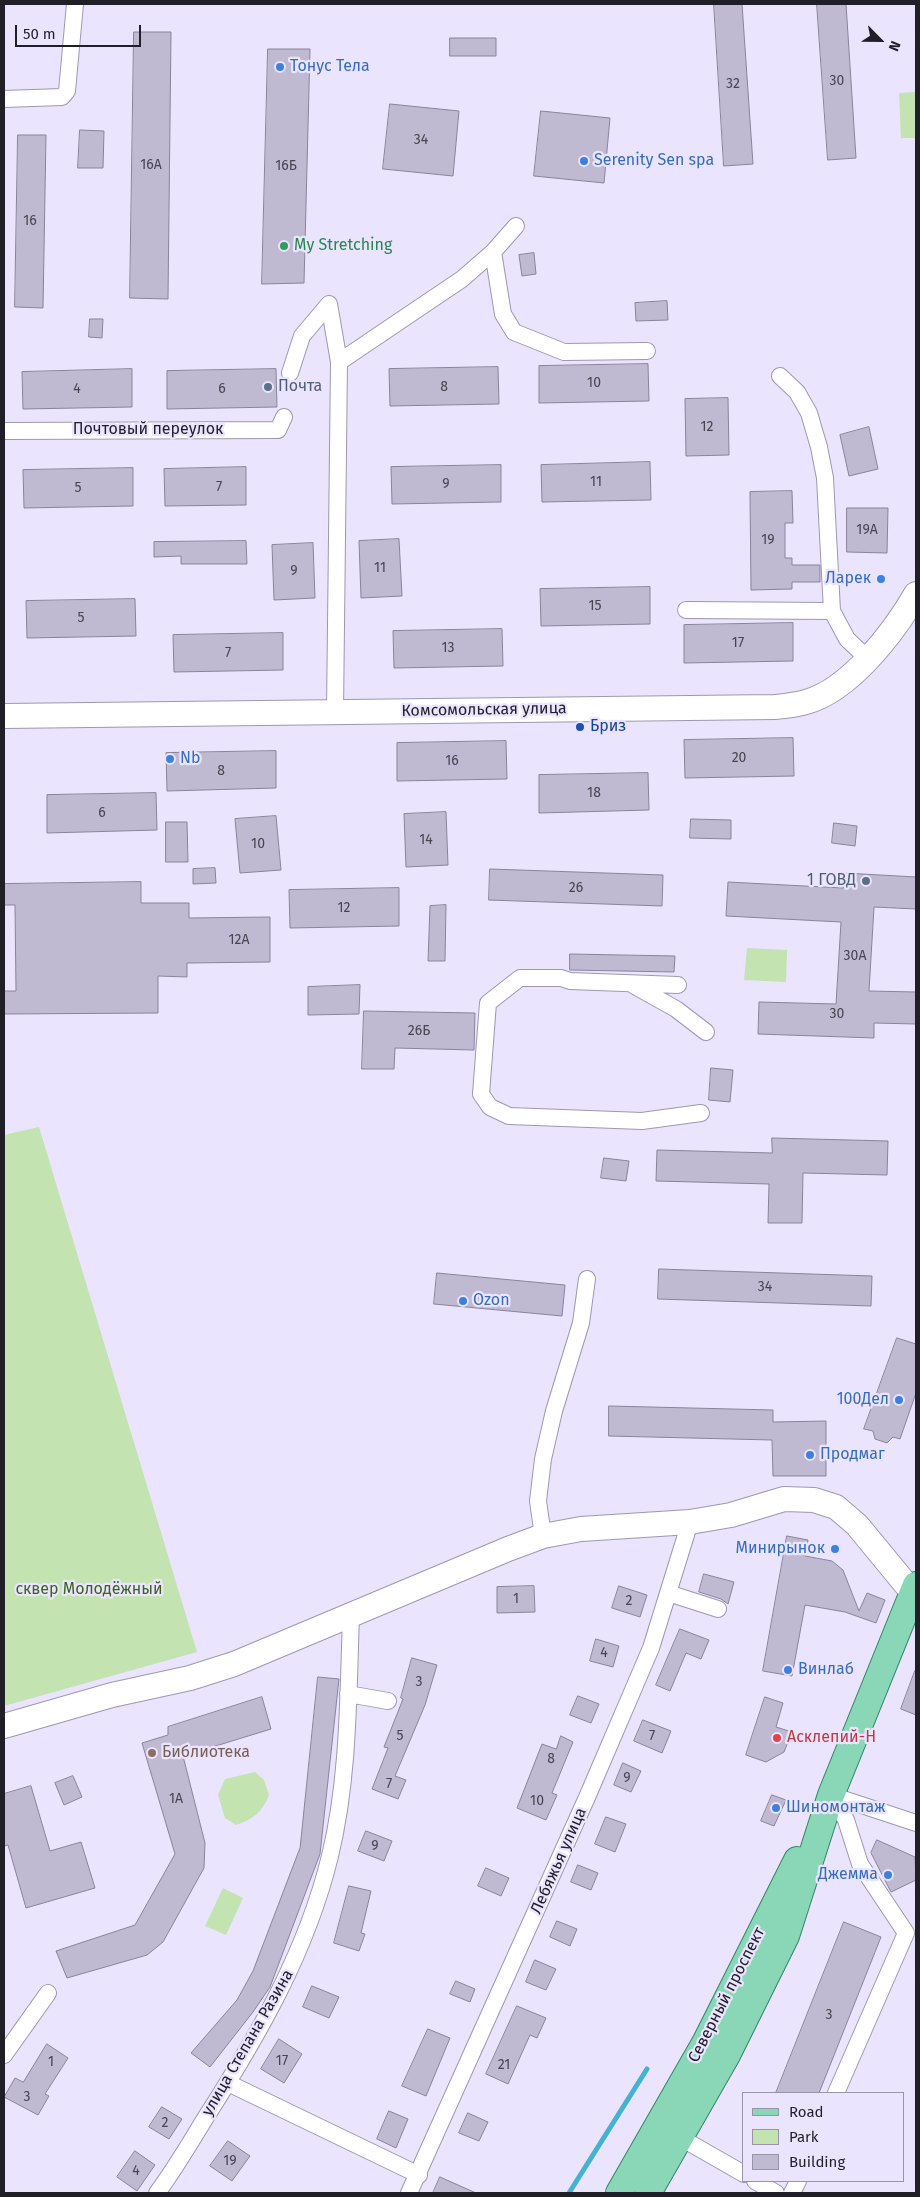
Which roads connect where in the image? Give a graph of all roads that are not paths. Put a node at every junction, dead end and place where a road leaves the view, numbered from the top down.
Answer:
1 (75, 4) edge
2 (4, 99) edge
3 (516, 226) dead end
4 (493, 252) junction
5 (647, 351) dead end
6 (339, 362) junction
7 (290, 373) dead end
8 (780, 376) dead end
9 (284, 417) dead end
10 (4, 431) edge
11 (916, 594) edge
12 (686, 610) dead end
13 (832, 611) junction
14 (868, 659) junction
15 (335, 712) junction
16 (4, 716) edge
17 (629, 983) junction
18 (678, 985) dead end
19 (706, 1032) dead end
20 (701, 1113) dead end
21 (587, 1279) dead end
22 (690, 1522) junction
23 (543, 1536) junction
24 (915, 1589) edge
25 (668, 1593) junction
26 (718, 1609) dead end
27 (351, 1616) junction
28 (348, 1694) junction
29 (388, 1701) dead end
30 (4, 1726) edge
31 (831, 1795) junction
32 (916, 1823) edge
33 (48, 1993) dead end
34 (4, 2055) edge
35 (228, 2083) junction
36 (836, 2092) edge
37 (680, 2138) junction
38 (742, 2173) edge
39 (419, 2175) junction
40 (757, 2182) edge
41 (157, 2193) edge
42 (409, 2193) edge
43 (620, 2193) edge
44 (648, 2193) edge
45 (776, 2193) edge

1 - 2 street
3 - 4 street
4 - 5 street
4 - 6 street
6 - 7 street
6 - 15 street
8 - 13 street
9 - 10 street, Почтовый переулок
11 - 14 street, Комсомольская улица
12 - 13 street
13 - 14 street
14 - 15 street, Комсомольская улица
15 - 16 street, Комсомольская улица
17 - 18 street
17 - 19 street
17 - 20 street
21 - 23 street
22 - 23 street
22 - 24 street
22 - 25 street, Лебяжья улица
23 - 27 street
24 - 31 main road, Северный проспект
25 - 26 street
25 - 39 street, Лебяжья улица
27 - 28 street, улица Степана Разина
27 - 30 street
28 - 29 street
28 - 35 street, улица Степана Разина
31 - 32 street
31 - 36 street
31 - 37 main road, Северный проспект
31 - 43 main road, Северный проспект
33 - 34 street
35 - 39 street
35 - 41 street, улица Степана Разина
37 - 38 street
37 - 44 main road, Северный проспект
39 - 42 street, Лебяжья улица
40 - 45 street

